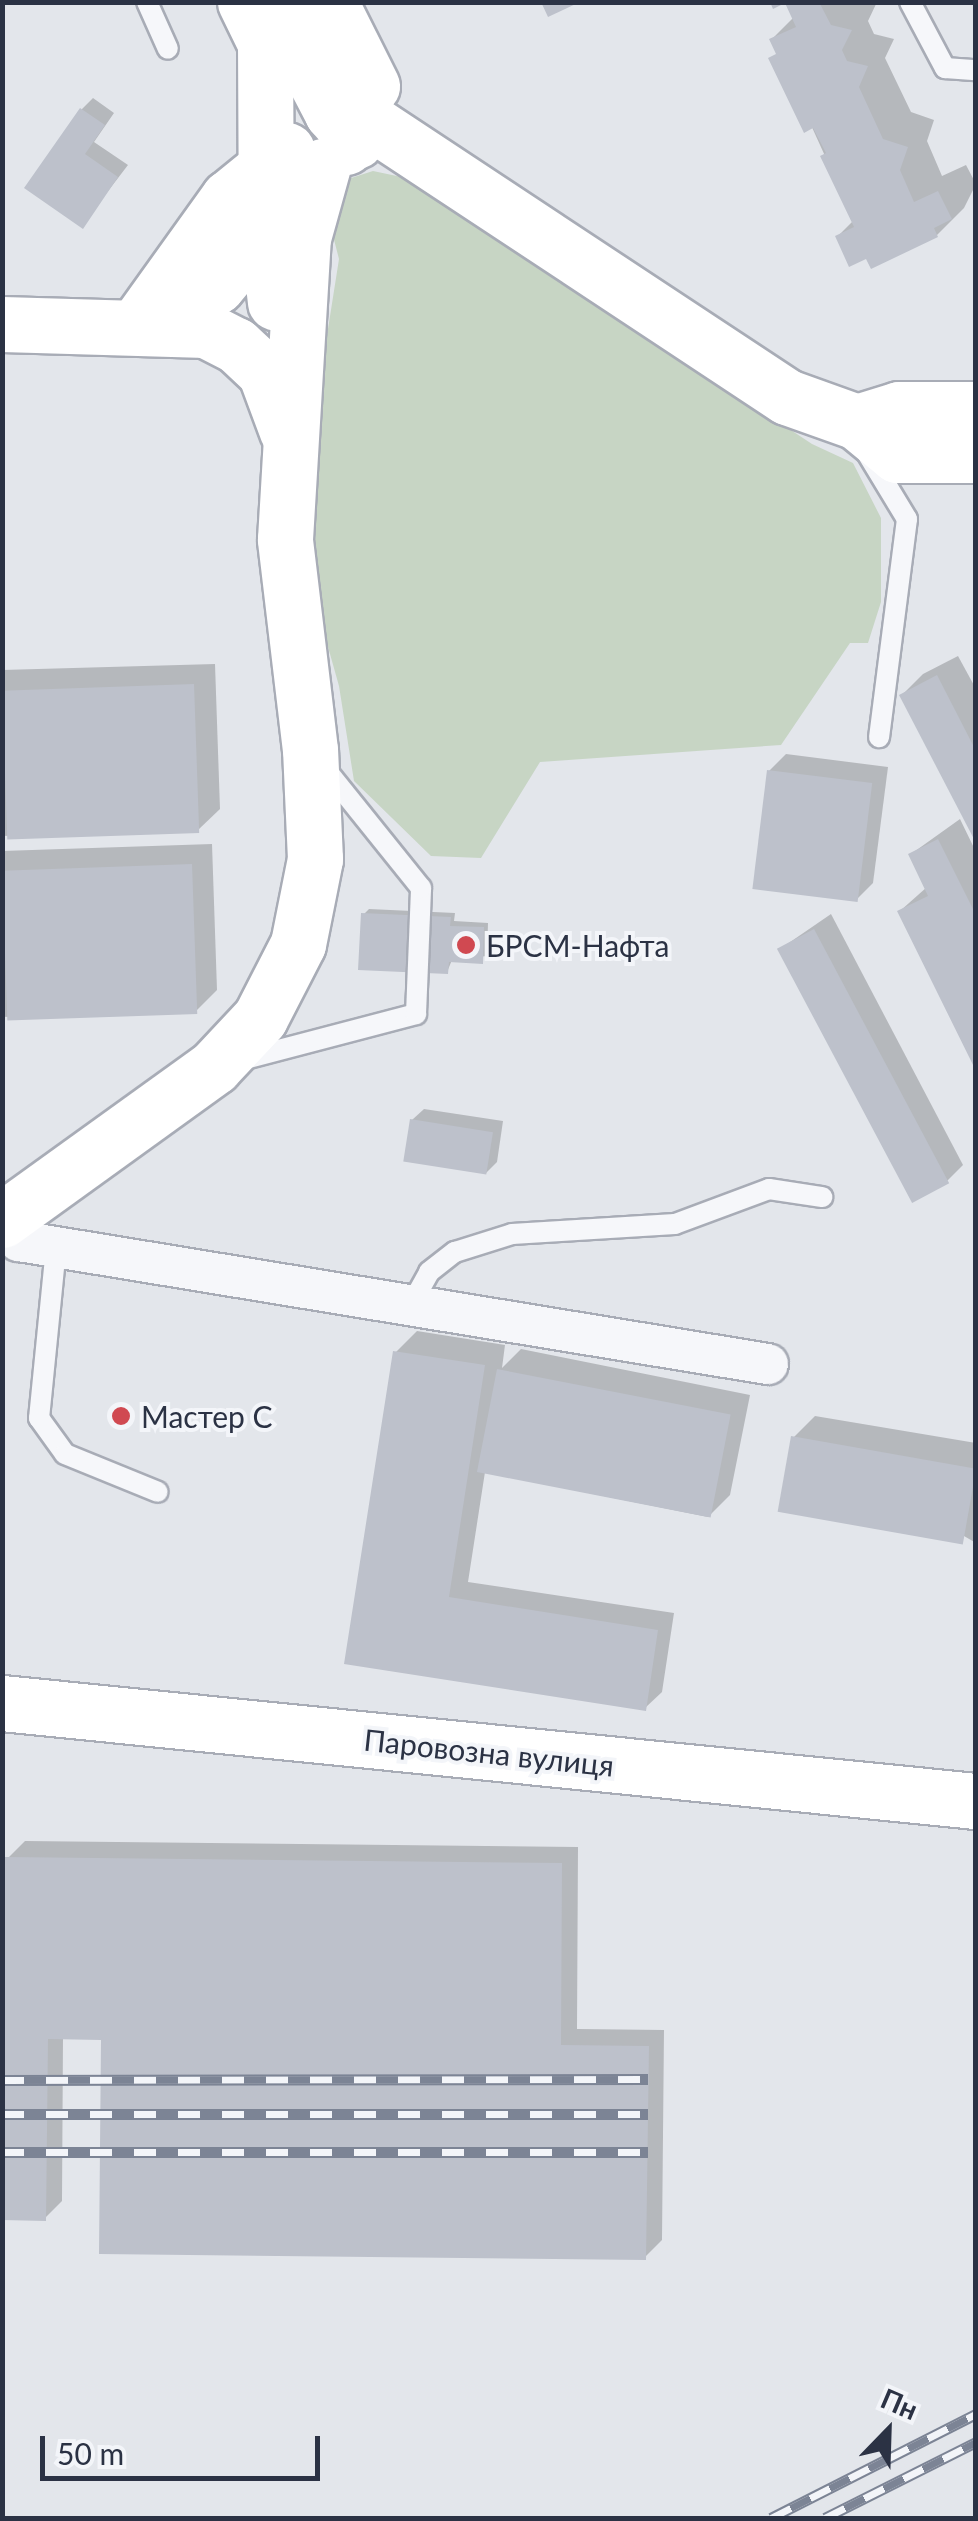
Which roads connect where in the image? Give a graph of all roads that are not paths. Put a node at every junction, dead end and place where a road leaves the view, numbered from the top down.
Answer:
1 (147, 2) edge
2 (245, 2) edge
3 (274, 2) edge
4 (330, 2) edge
5 (910, 2) edge
6 (168, 49) dead end
7 (354, 56) junction
8 (976, 70) edge
9 (316, 135) junction
10 (465, 188) junction
11 (247, 211) junction
12 (2, 324) edge
13 (138, 324) junction
14 (976, 409) edge
15 (857, 422) junction
16 (290, 444) junction
17 (976, 455) edge
18 (879, 737) dead end
19 (310, 750) junction
20 (214, 1067) junction
21 (822, 1198) dead end
22 (4, 1220) edge
23 (56, 1248) junction
24 (411, 1306) junction
25 (768, 1364) dead end
26 (158, 1492) dead end
27 (2, 1703) edge
28 (976, 1801) edge

1 - 6 lane
2 - 9 street
3 - 9 street
4 - 7 street
5 - 8 lane
7 - 9 street
7 - 10 street
9 - 10 street
9 - 11 street
9 - 11 street
9 - 16 street
10 - 15 street
11 - 13 street
11 - 16 street
12 - 13 street
13 - 16 street
14 - 15 street
15 - 17 street
15 - 18 lane
16 - 19 street
19 - 20 street
19 - 20 lane
20 - 22 street
21 - 24 lane
22 - 23 street
23 - 24 street
23 - 26 lane
24 - 25 street
27 - 28 street, Паровозна вулиця

